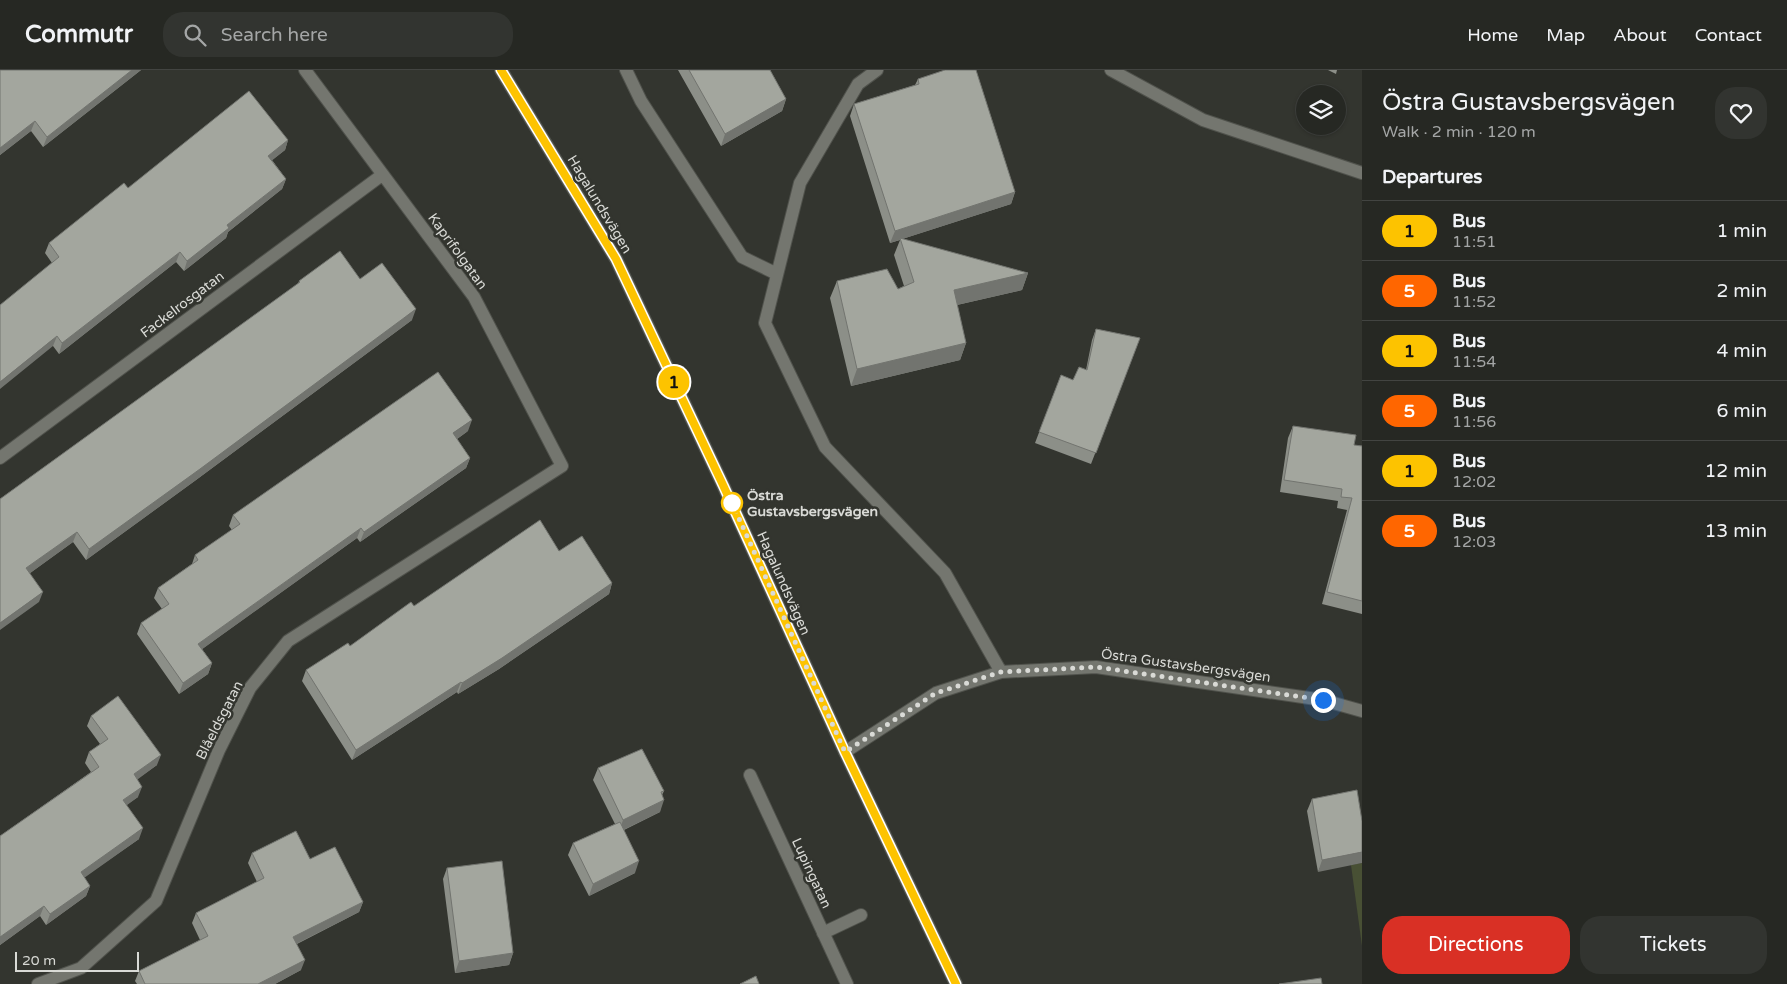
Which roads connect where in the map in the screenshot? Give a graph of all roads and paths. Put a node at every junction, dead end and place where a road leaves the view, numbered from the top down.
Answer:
1 (305, 70) edge
2 (501, 70) edge
3 (626, 70) edge
4 (877, 70) edge
5 (1111, 70) edge
6 (1362, 173) edge
7 (382, 175) junction
8 (777, 274) junction
9 (0, 458) edge
10 (562, 466) joint
11 (1001, 672) junction
12 (1362, 711) edge
13 (845, 752) junction
14 (750, 775) dead end
15 (861, 915) dead end
16 (823, 933) junction
17 (38, 984) edge
18 (847, 984) edge
19 (956, 984) edge

1 - 7 street, Kaprifolgatan
2 - 13 street, Hagalundsvägen
3 - 8 street
4 - 8 street
5 - 6 street
7 - 9 street, Fackelrosgatan
7 - 10 street, Kaprifolgatan
8 - 11 street
10 - 17 street, Blåeldsgatan
11 - 12 street, Östra Gustavsbergsvägen
11 - 13 street, Östra Gustavsbergsvägen
13 - 19 street, Hagalundsvägen
14 - 16 street, Lupingatan
15 - 16 street
16 - 18 street, Lupingatan

